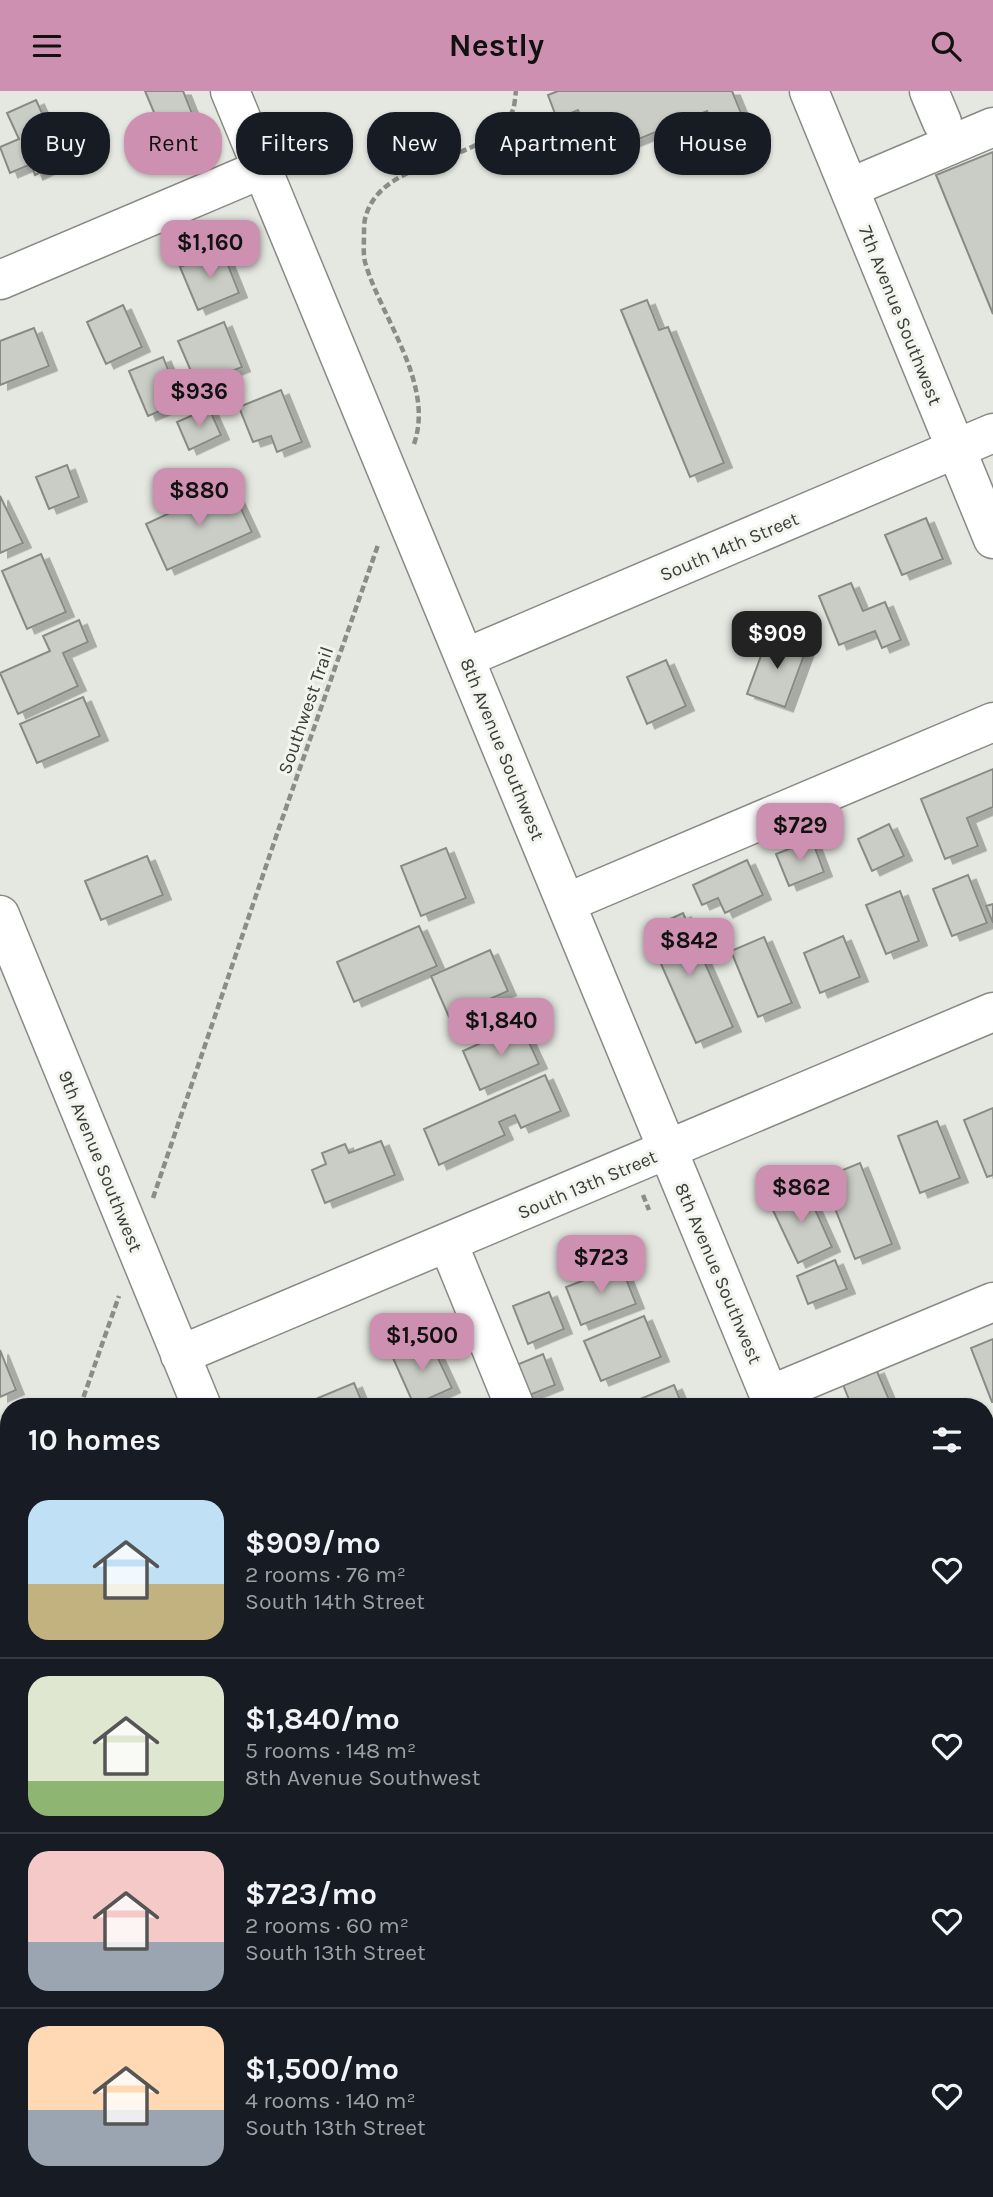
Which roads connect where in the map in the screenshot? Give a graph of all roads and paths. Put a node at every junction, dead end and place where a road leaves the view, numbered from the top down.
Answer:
1 (230, 91) edge
2 (516, 91) edge
3 (816, 93) edge
4 (239, 112) edge
5 (993, 127) edge
6 (248, 175) edge
7 (265, 175) edge
8 (849, 188) junction
9 (0, 280) edge
10 (993, 433) edge
11 (956, 449) junction
12 (397, 492) junction
13 (993, 540) edge
14 (379, 542) dead end
15 (465, 658) junction
16 (993, 722) edge
17 (566, 903) junction
18 (0, 915) edge
19 (993, 1012) edge
20 (668, 1150) junction
21 (448, 1243) junction
22 (136, 1247) junction
23 (993, 1302) edge
24 (180, 1355) junction
25 (83, 1398) edge
26 (198, 1398) edge
27 (510, 1398) edge
28 (771, 1398) edge
29 (779, 1398) edge

1 - 4 street, 8th Avenue Southwest
2 - 12 path
3 - 8 street, 7th Avenue Southwest
5 - 8 street
6 - 9 street
7 - 12 street, 8th Avenue Southwest
8 - 11 street, 7th Avenue Southwest
10 - 11 street, South 14th Street
11 - 13 street, 7th Avenue Southwest
11 - 15 street, South 14th Street
12 - 15 street, 8th Avenue Southwest
14 - 22 path, Southwest Trail
15 - 17 street, 8th Avenue Southwest
16 - 17 street
17 - 20 street, 8th Avenue Southwest
18 - 22 street, 9th Avenue Southwest
19 - 20 street, South 13th Street
20 - 21 street, South 13th Street
20 - 28 street, 8th Avenue Southwest
21 - 24 street, South 13th Street
21 - 27 street
22 - 24 street, 9th Avenue Southwest
22 - 25 path, Southwest Trail
23 - 29 street
24 - 26 street, 9th Avenue Southwest

